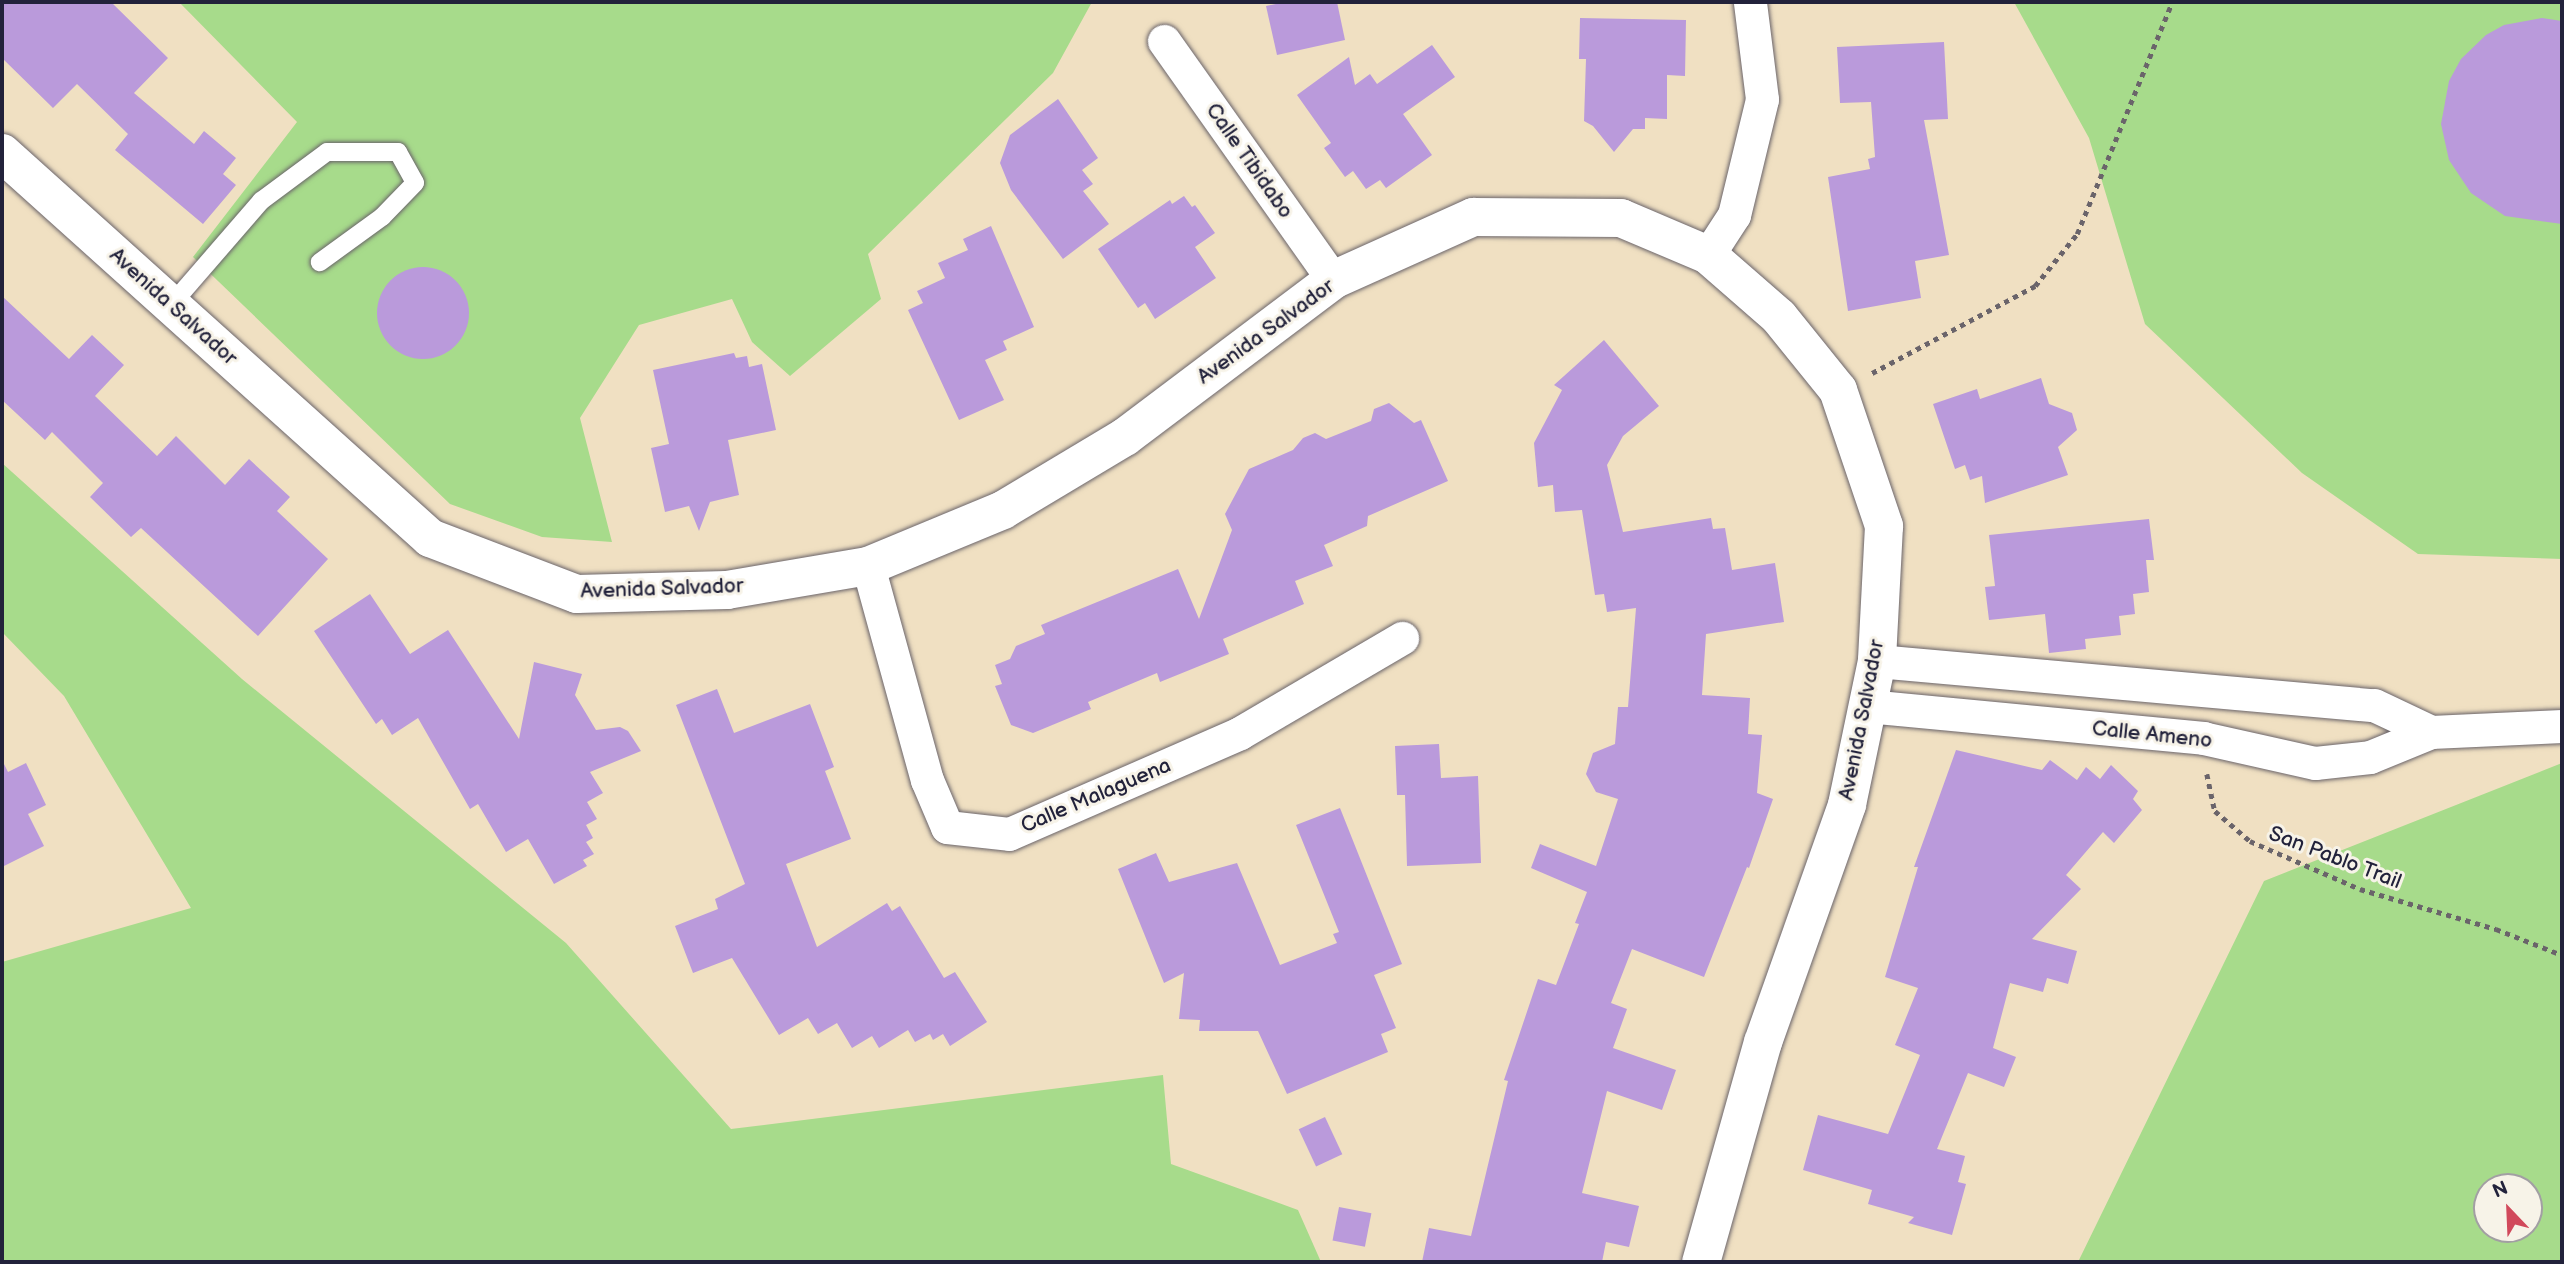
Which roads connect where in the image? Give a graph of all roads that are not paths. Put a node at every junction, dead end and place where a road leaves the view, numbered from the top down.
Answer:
1 (1750, 2) edge
2 (1164, 41) dead end
3 (2, 152) edge
4 (1708, 255) junction
5 (320, 262) dead end
6 (1333, 280) junction
7 (171, 305) junction
8 (868, 566) junction
9 (1402, 638) dead end
10 (1877, 661) junction
11 (1867, 706) junction
12 (2562, 726) edge
13 (2431, 732) junction
14 (1701, 1262) edge

1 - 4 street
2 - 6 street, Calle Tibidabo
3 - 7 street, Avenida Salvador
4 - 6 street, Avenida Salvador
4 - 10 street, Avenida Salvador
5 - 7 lane
6 - 8 street, Avenida Salvador
7 - 8 street, Avenida Salvador
8 - 9 street, Calle Malaguena
10 - 11 street, Avenida Salvador
10 - 13 street, Calle Ameno
11 - 13 street, Calle Ameno
11 - 14 street, Avenida Salvador
12 - 13 street, Calle Ameno

